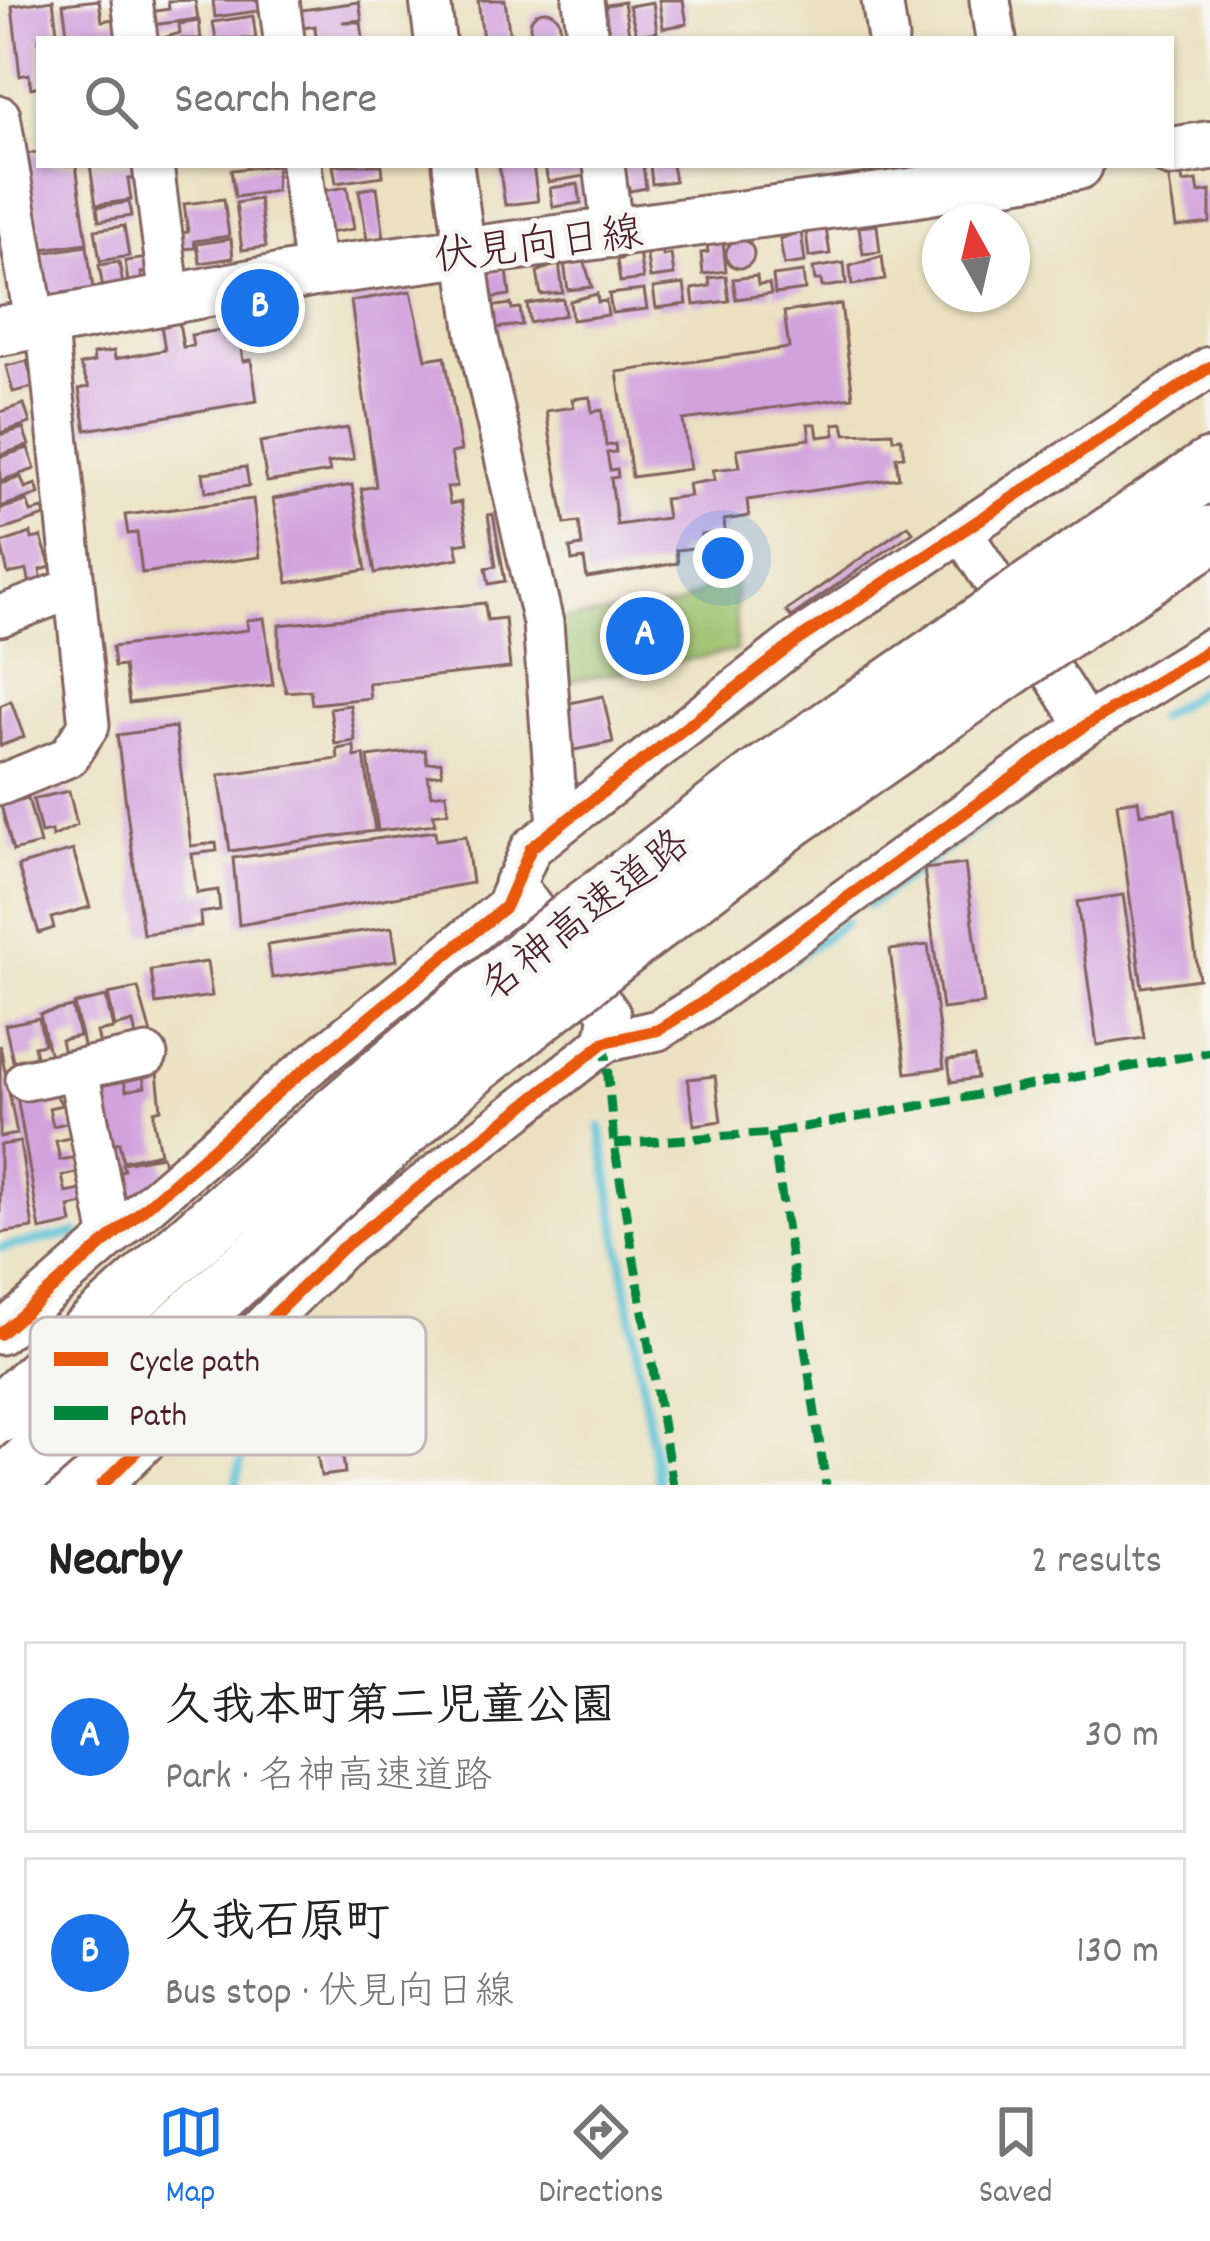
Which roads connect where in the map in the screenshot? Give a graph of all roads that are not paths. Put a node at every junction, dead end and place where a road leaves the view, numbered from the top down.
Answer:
1 (132, 0) edge
2 (279, 0) edge
3 (430, 0) edge
4 (584, 0) edge
5 (882, 0) edge
6 (990, 0) edge
7 (137, 36) edge
8 (284, 36) edge
9 (435, 36) edge
10 (589, 36) edge
11 (888, 36) edge
12 (996, 36) edge
13 (0, 116) edge
14 (1210, 146) edge
15 (1174, 152) edge
16 (153, 168) edge
17 (301, 168) edge
18 (453, 168) edge
19 (604, 168) edge
20 (1015, 169) edge
21 (909, 179) edge
22 (613, 235) junction
23 (464, 249) junction
24 (315, 272) junction
25 (170, 298) junction
26 (27, 325) edge
27 (1210, 368) edge
28 (1210, 469) edge
29 (962, 532) junction
30 (1210, 535) edge
31 (71, 589) junction
32 (0, 616) edge
33 (1023, 627) junction
34 (1210, 649) edge
35 (1086, 725) junction
36 (0, 785) edge
37 (558, 826) junction
38 (510, 895) junction
39 (604, 928) junction
40 (605, 1042) junction
41 (146, 1054) dead end
42 (78, 1070) junction
43 (26, 1080) dead end
44 (111, 1238) junction
45 (244, 1267) junction
46 (105, 1317) edge
47 (189, 1317) edge
48 (208, 1317) edge
49 (273, 1317) edge
50 (0, 1334) edge
51 (30, 1386) edge
52 (0, 1414) edge
53 (38, 1455) edge
54 (81, 1455) edge
55 (133, 1455) edge
56 (5, 1485) edge
57 (51, 1485) edge
58 (102, 1485) edge

1 - 7 street
2 - 8 street
3 - 9 street
4 - 10 street
5 - 11 street
6 - 12 street
13 - 26 street
14 - 15 main road
16 - 25 street
17 - 24 street
18 - 23 street
19 - 22 street
20 - 21 main road, 伏見向日線
21 - 22 main road, 伏見向日線
22 - 23 main road, 伏見向日線
23 - 24 main road, 伏見向日線
23 - 37 street
24 - 25 main road, 伏見向日線
25 - 26 main road, 伏見向日線
26 - 31 street
27 - 29 street
28 - 33 highway, 名神高速道路
29 - 35 street
29 - 37 street
30 - 33 highway, 名神高速道路
31 - 32 street
31 - 36 street
33 - 39 highway, 名神高速道路
34 - 35 street
35 - 40 street
37 - 38 street
38 - 40 street
38 - 44 street
39 - 45 highway, 名神高速道路, bridge
39 - 46 highway, 名神高速道路, bridge
40 - 49 street
41 - 42 street
42 - 43 street
42 - 44 street
44 - 50 street
45 - 47 highway, 名神高速道路, bridge
45 - 48 highway, bridge
51 - 52 highway, 名神高速道路, bridge
53 - 56 highway, 名神高速道路, bridge
54 - 57 highway, bridge
55 - 58 street

